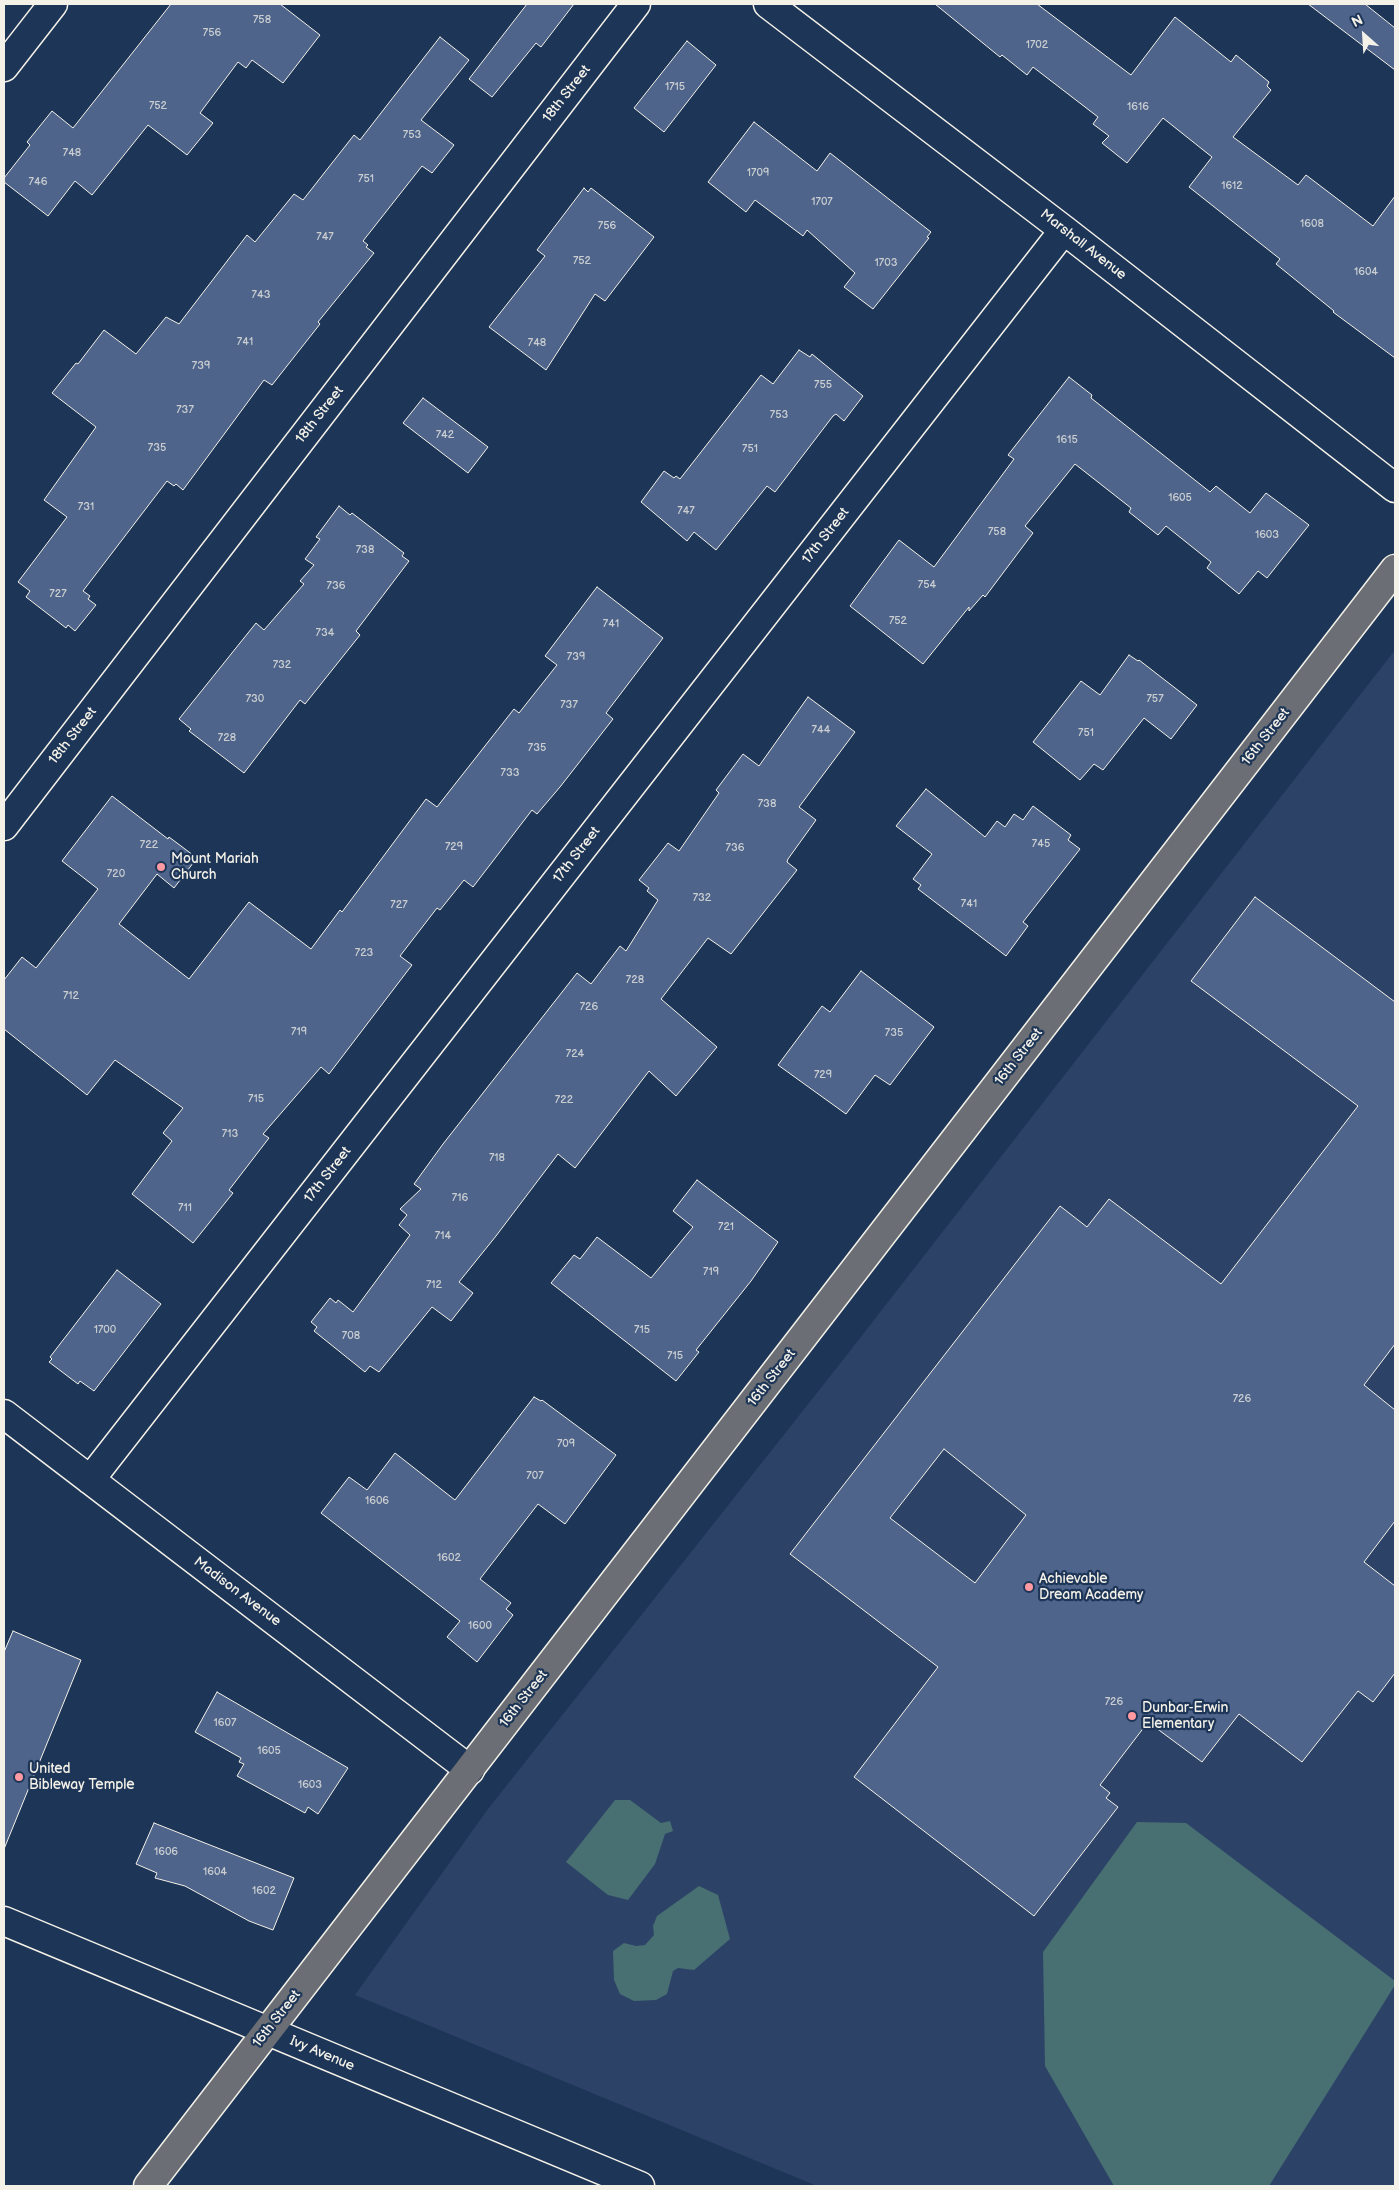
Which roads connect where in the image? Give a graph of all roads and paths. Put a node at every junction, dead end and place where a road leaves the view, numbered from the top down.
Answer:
1 (53, 4) edge
2 (636, 4) edge
3 (768, 4) edge
4 (4, 67) edge
5 (1064, 230) junction
6 (1395, 488) edge
7 (1395, 570) edge
8 (4, 826) edge
9 (4, 1414) edge
10 (90, 1480) junction
11 (470, 1770) junction
12 (4, 1921) edge
13 (268, 2032) junction
14 (148, 2186) edge
15 (640, 2186) edge

1 - 4 street
2 - 8 street, 18th Street
3 - 5 street, Marshall Avenue
5 - 6 street, Marshall Avenue
5 - 10 street, 17th Street
7 - 11 main road, 16th Street
9 - 10 street, Madison Avenue
10 - 11 street, Madison Avenue
11 - 13 main road, 16th Street
12 - 13 street, Ivy Avenue
13 - 14 main road, 16th Street
13 - 15 street, Ivy Avenue

